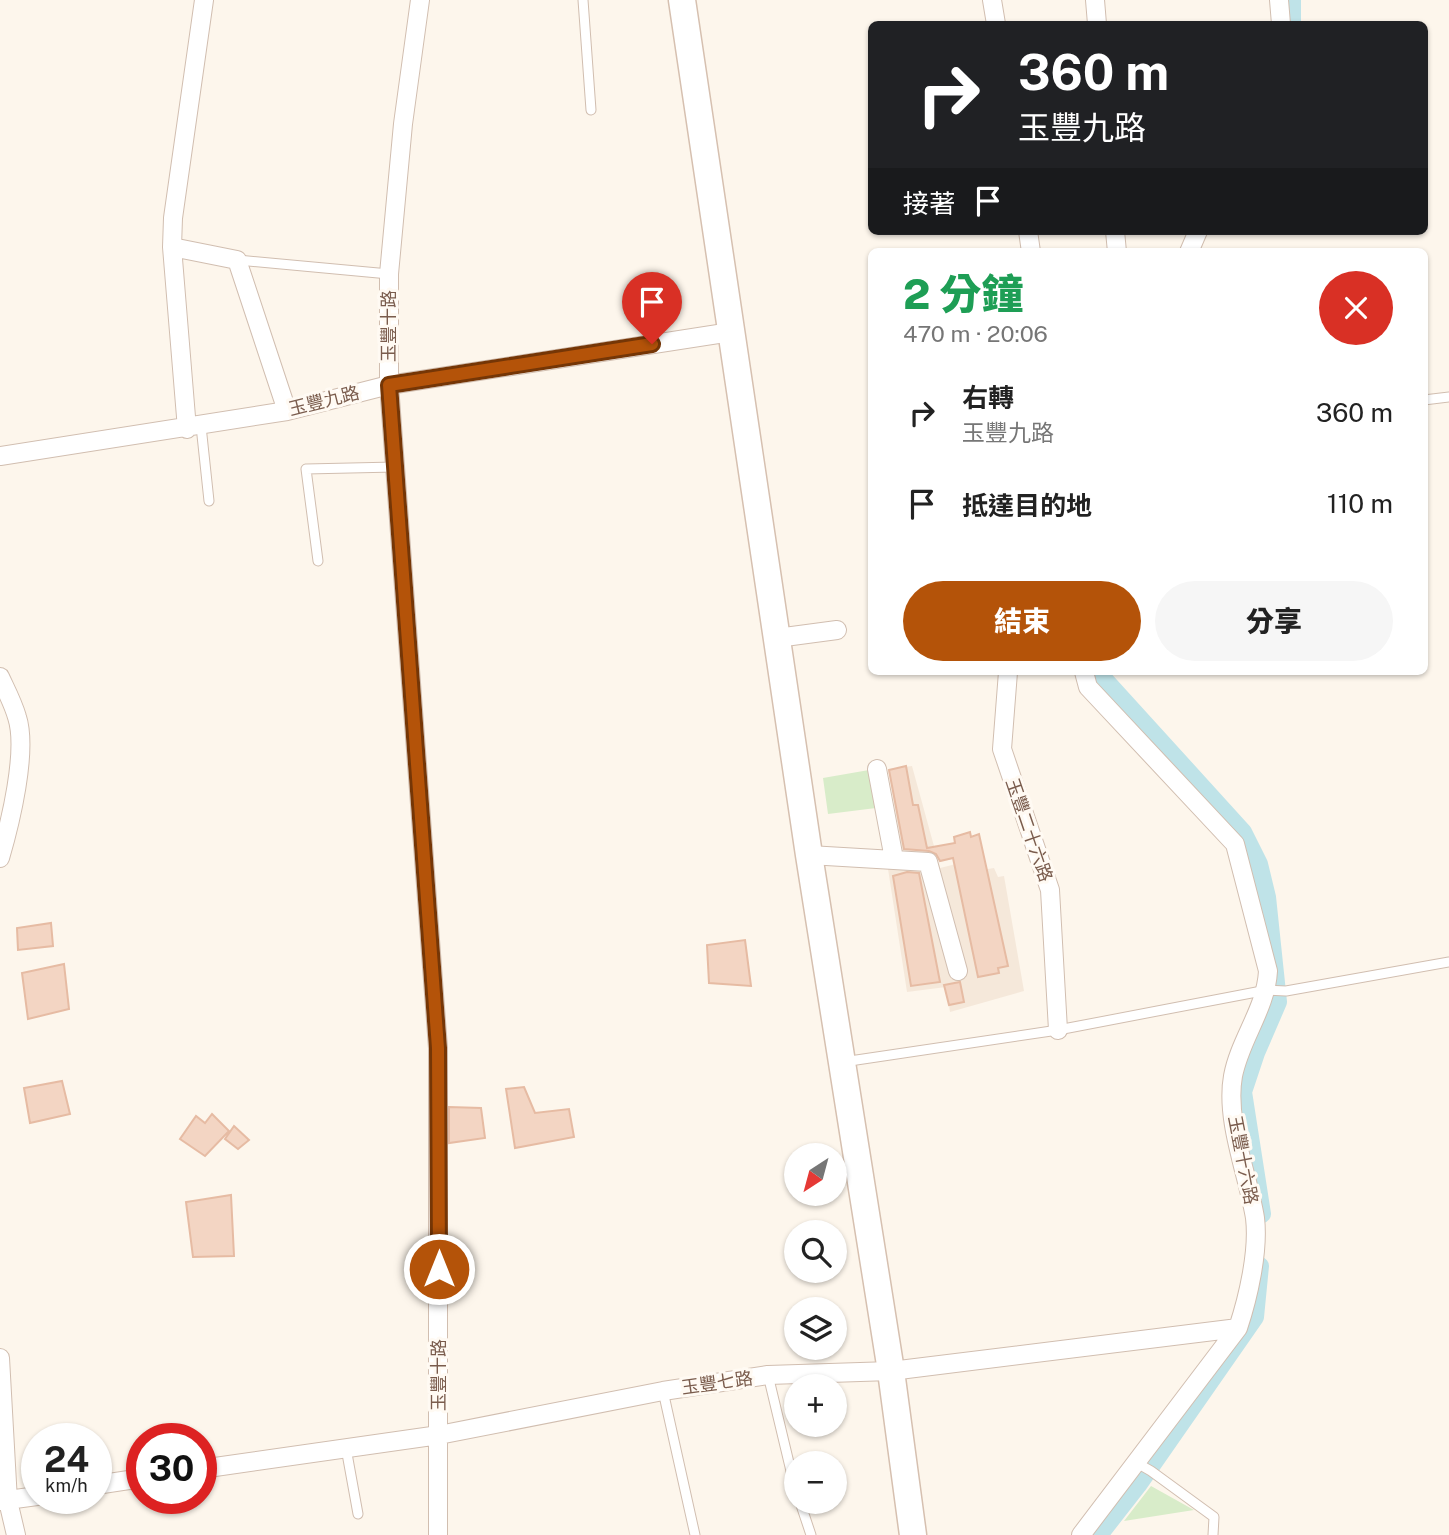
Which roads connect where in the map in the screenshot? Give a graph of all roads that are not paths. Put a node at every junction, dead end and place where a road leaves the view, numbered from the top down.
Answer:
1 (204, 0) edge
2 (420, 0) edge
3 (583, 0) edge
4 (682, 0) edge
5 (992, 0) edge
6 (1095, 0) edge
7 (1279, 0) edge
8 (996, 21) edge
9 (1097, 21) edge
10 (1281, 21) edge
11 (591, 110) dead end
12 (172, 247) junction
13 (237, 260) junction
14 (389, 274) junction
15 (731, 331) junction
16 (389, 385) junction
17 (1449, 397) edge
18 (1428, 400) edge
19 (286, 411) junction
20 (194, 427) junction
21 (0, 456) edge
22 (395, 467) junction
23 (209, 501) dead end
24 (318, 561) dead end
25 (837, 630) dead end
26 (777, 638) junction
27 (1008, 675) edge
28 (1084, 675) edge
29 (0, 677) edge
30 (877, 769) dead end
31 (809, 855) junction
32 (0, 858) edge
33 (894, 859) junction
34 (1449, 962) edge
35 (958, 971) dead end
36 (1269, 990) junction
37 (1058, 1030) junction
38 (841, 1062) junction
39 (1238, 1328) junction
40 (0, 1357) edge
41 (891, 1371) junction
42 (768, 1376) junction
43 (663, 1391) junction
44 (439, 1435) junction
45 (346, 1448) junction
46 (786, 1451) edge
47 (1143, 1466) junction
48 (217, 1467) edge
49 (4, 1501) edge
50 (358, 1514) dead end
51 (804, 1514) edge
52 (16, 1535) edge
53 (438, 1535) edge
54 (695, 1535) edge
55 (811, 1535) edge
56 (913, 1535) edge
57 (1081, 1535) edge
58 (1213, 1535) edge

1 - 12 street
2 - 14 street, 玉豐十路
3 - 11 lane
4 - 15 main road
5 - 8 street
6 - 9 street
7 - 10 street
12 - 13 street
12 - 20 street
13 - 14 lane
13 - 19 street
14 - 16 street, 玉豐十路
15 - 16 street, 玉豐九路
15 - 26 main road
16 - 19 street, 玉豐九路
16 - 22 street, 玉豐十路
17 - 18 lane
19 - 20 street, 玉豐九路
20 - 21 street, 玉豐九路
20 - 23 lane
22 - 24 lane
22 - 44 street, 玉豐十路
25 - 26 street
26 - 31 main road
27 - 37 street, 玉豐二十六路
28 - 36 street, 玉豐十六路
29 - 32 street
30 - 33 street
31 - 33 street
31 - 38 main road
33 - 35 street
34 - 36 lane
36 - 37 lane
36 - 39 street, 玉豐十六路
37 - 38 lane
38 - 41 main road
39 - 41 street, 玉豐七路
39 - 47 street, 玉豐十六路
40 - 49 street
41 - 42 street, 玉豐七路
41 - 56 main road
42 - 43 street, 玉豐七路
42 - 46 lane
43 - 44 street, 玉豐七路
43 - 54 lane
44 - 45 street, 玉豐七路
44 - 53 street, 玉豐十路
45 - 48 street, 玉豐七路
45 - 50 lane
47 - 57 street, 玉豐十六路
47 - 58 lane
49 - 52 street
51 - 55 lane

